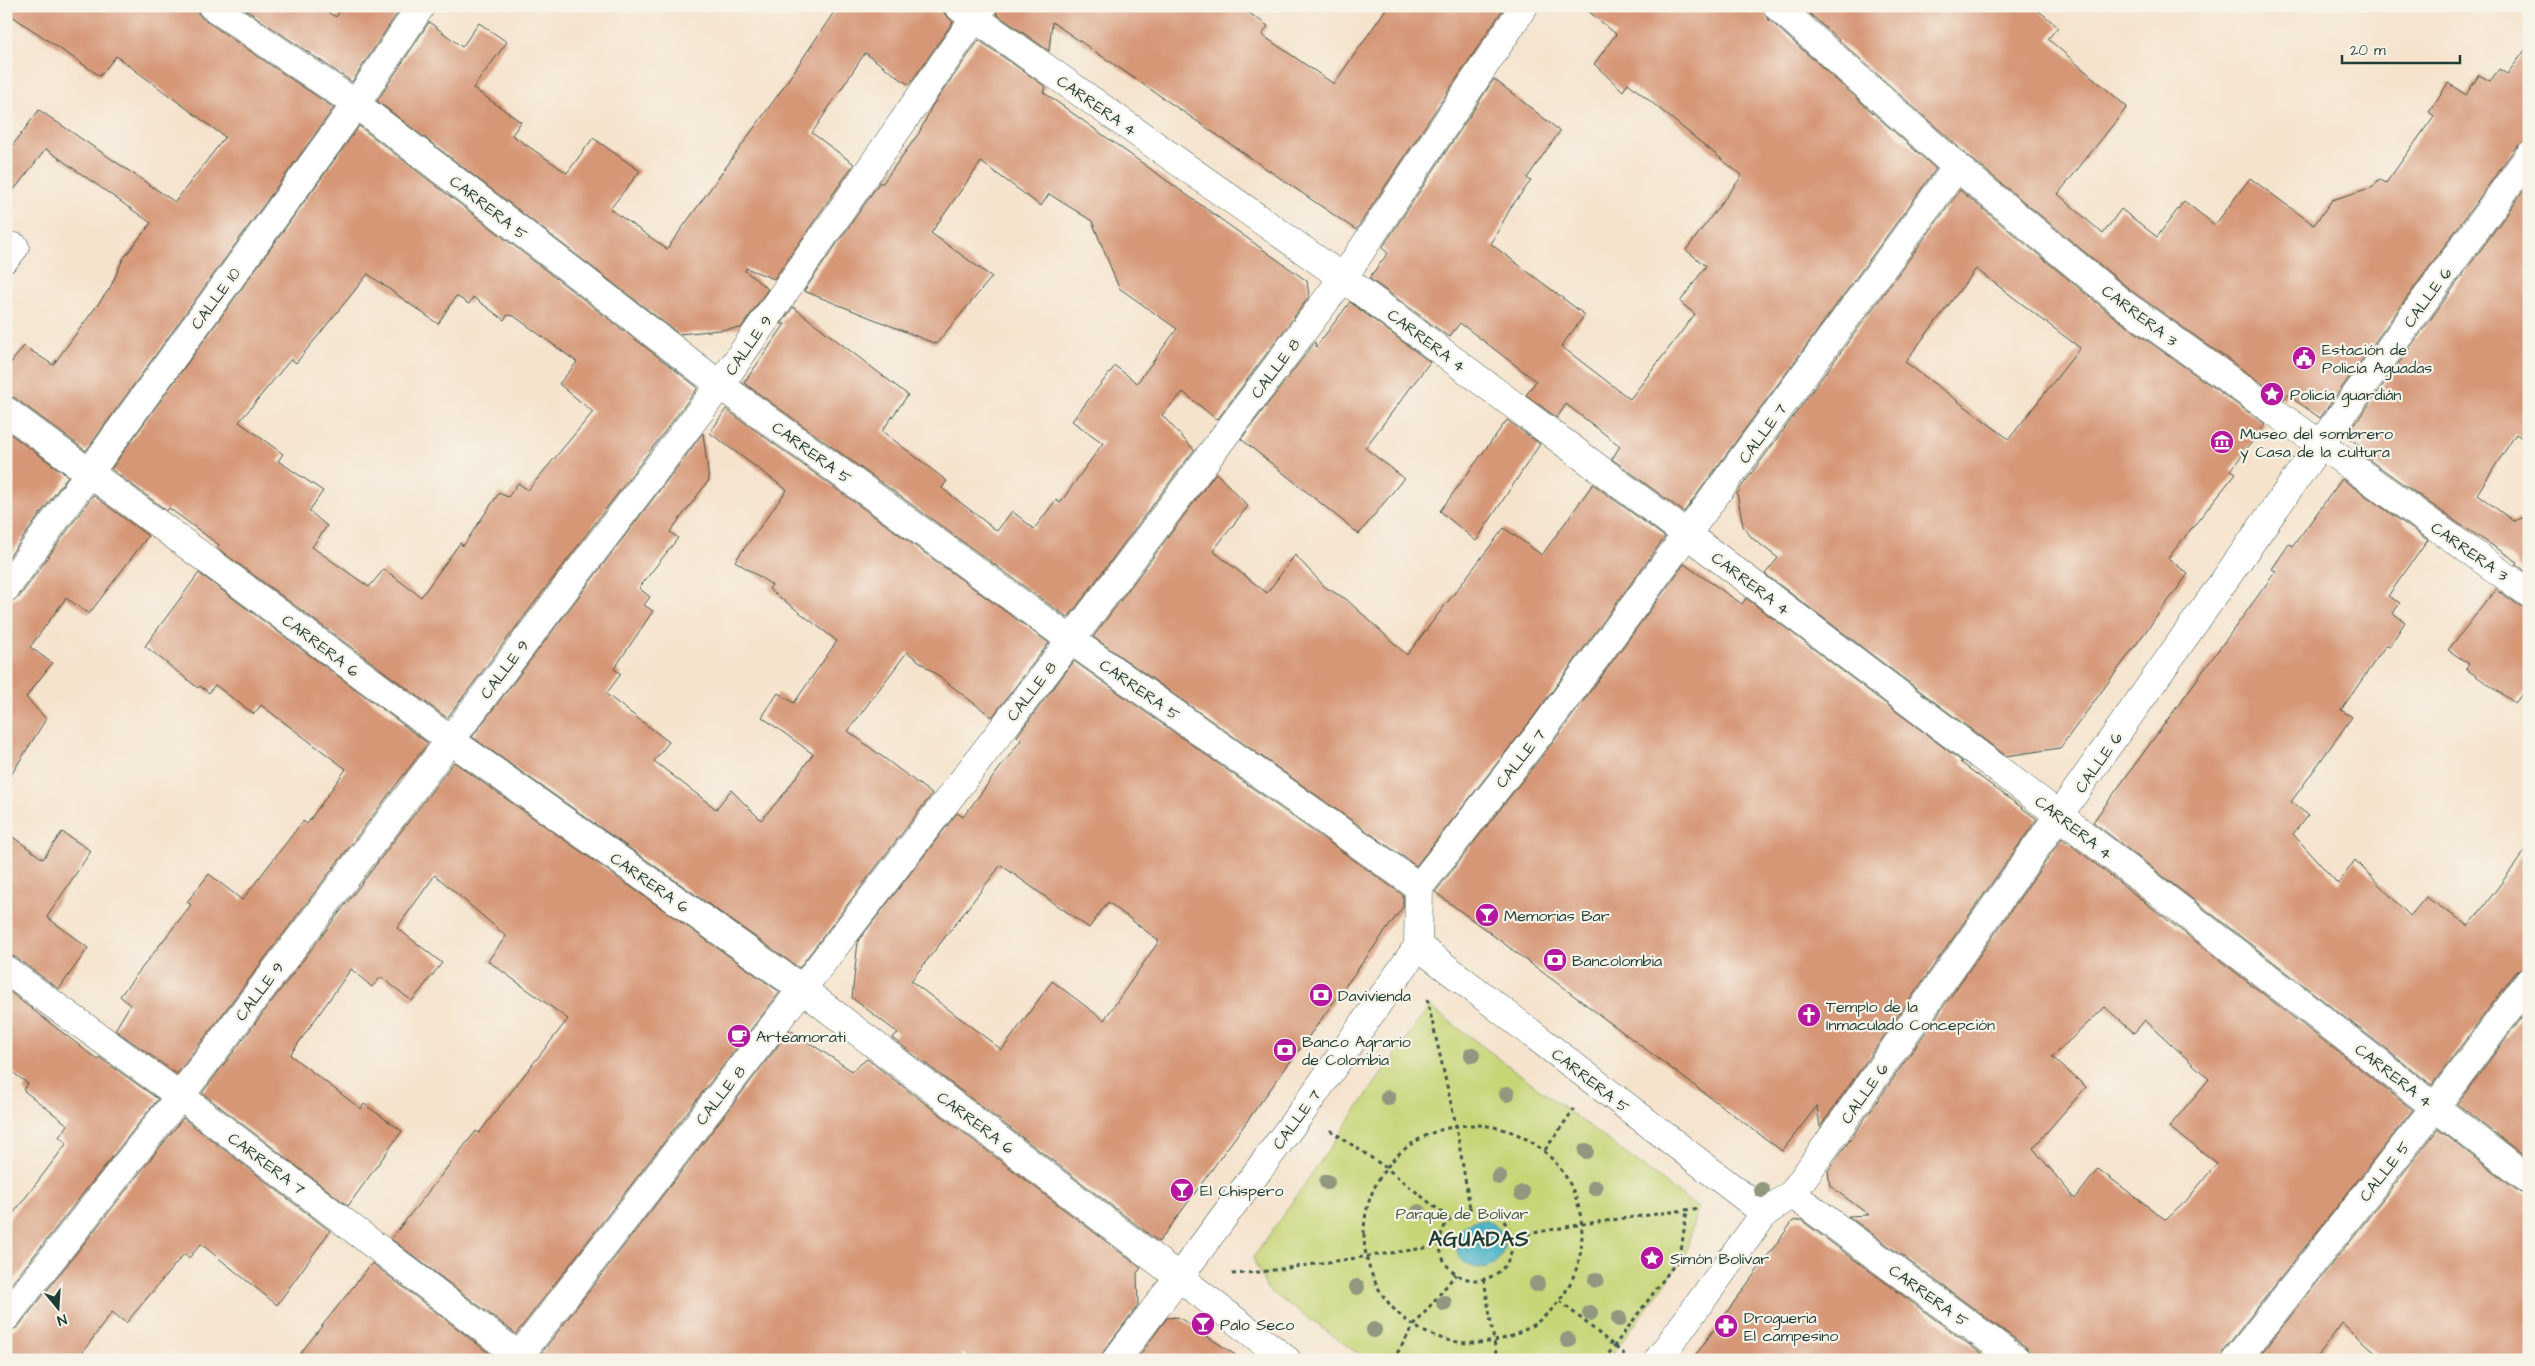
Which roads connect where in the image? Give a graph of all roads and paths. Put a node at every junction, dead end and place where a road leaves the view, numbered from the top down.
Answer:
1 (212, 6) edge
2 (422, 6) edge
3 (1524, 6) edge
4 (1776, 6) edge
5 (971, 11) edge
6 (356, 104) junction
7 (2529, 156) edge
8 (1957, 166) junction
9 (1343, 278) junction
10 (720, 385) junction
11 (6, 411) edge
12 (2319, 446) junction
13 (89, 472) junction
14 (1688, 535) junction
15 (6, 588) edge
16 (2529, 593) edge
17 (1071, 640) junction
18 (450, 740) junction
19 (2060, 816) junction
20 (1419, 887) junction
21 (1418, 946) junction
22 (6, 970) edge
23 (2529, 981) edge
24 (802, 990) junction
25 (1594, 1082) junction
26 (180, 1096) junction
27 (2435, 1107) junction
28 (1301, 1113) junction
29 (1456, 1125) junction
30 (1545, 1150) junction
31 (1385, 1168) junction
32 (2529, 1180) edge
33 (1792, 1194) junction
34 (1470, 1208) junction
35 (1707, 1209) dead end
36 (1687, 1210) junction
37 (1765, 1214) junction
38 (1450, 1219) junction
39 (1583, 1224) junction
40 (1511, 1237) junction
41 (1439, 1246) junction
42 (1364, 1256) junction
43 (1456, 1274) junction
44 (1179, 1277) junction
45 (1484, 1279) junction
46 (1560, 1302) junction
47 (6, 1317) edge
48 (1413, 1326) junction
49 (1494, 1342) junction
50 (1614, 1347) junction
51 (519, 1358) edge
52 (1116, 1360) edge
53 (1288, 1360) edge
54 (1393, 1360) edge
55 (1497, 1360) edge
56 (1604, 1360) edge
57 (1631, 1360) edge
58 (1658, 1360) edge
59 (2017, 1360) edge
60 (2236, 1360) edge

1 - 6 street, CARRERA 5
2 - 6 street, CALLE 10
3 - 9 street, CALLE 8
4 - 8 street, CARRERA 3
5 - 9 street, CARRERA 4
5 - 10 street, CALLE 9
6 - 10 street, CARRERA 5
6 - 13 street, CALLE 10
7 - 12 street, CALLE 6
8 - 12 street, CARRERA 3
8 - 14 street, CALLE 7
9 - 14 street, CARRERA 4
9 - 17 street, CALLE 8
10 - 17 street, CARRERA 5
10 - 18 street, CALLE 9
11 - 13 street, CARRERA 6
12 - 16 street, CARRERA 3
12 - 19 street, CALLE 6
13 - 15 street, CALLE 10
13 - 18 street, CARRERA 6
14 - 19 street, CARRERA 4
14 - 20 street, CALLE 7
17 - 20 street, CARRERA 5
17 - 24 street, CALLE 8
18 - 24 street, CARRERA 6
18 - 26 street, CALLE 9
19 - 27 street, CARRERA 4
19 - 33 street, CALLE 6
20 - 21 street
21 - 25 street, CARRERA 5
21 - 28 street, CALLE 7
21 - 29 path
22 - 26 street, CARRERA 7
23 - 27 street, CALLE 5
24 - 44 street, CARRERA 6
24 - 51 street, CALLE 8
25 - 30 path
25 - 37 street, CARRERA 5
26 - 47 street, CALLE 9
26 - 51 street, CARRERA 7
27 - 32 street, CARRERA 4
27 - 60 street, CALLE 5
28 - 31 path
28 - 44 street, CALLE 7
29 - 30 path
29 - 31 path
29 - 34 path
30 - 39 path
31 - 38 path
31 - 42 path
33 - 37 street, CALLE 6
33 - 59 street, CARRERA 5
34 - 38 path
34 - 40 path
35 - 36 path
36 - 39 path
36 - 50 path
37 - 58 street, CALLE 6
38 - 41 path
39 - 40 path
39 - 46 path
40 - 45 path
41 - 42 path
41 - 43 path
42 - 44 path
42 - 48 path
43 - 45 path
43 - 48 path
44 - 52 street, CALLE 7
44 - 53 street, CARRERA 6
45 - 49 path
46 - 49 path
46 - 50 path
48 - 49 path
48 - 54 path
49 - 55 path
50 - 56 path
50 - 57 path

